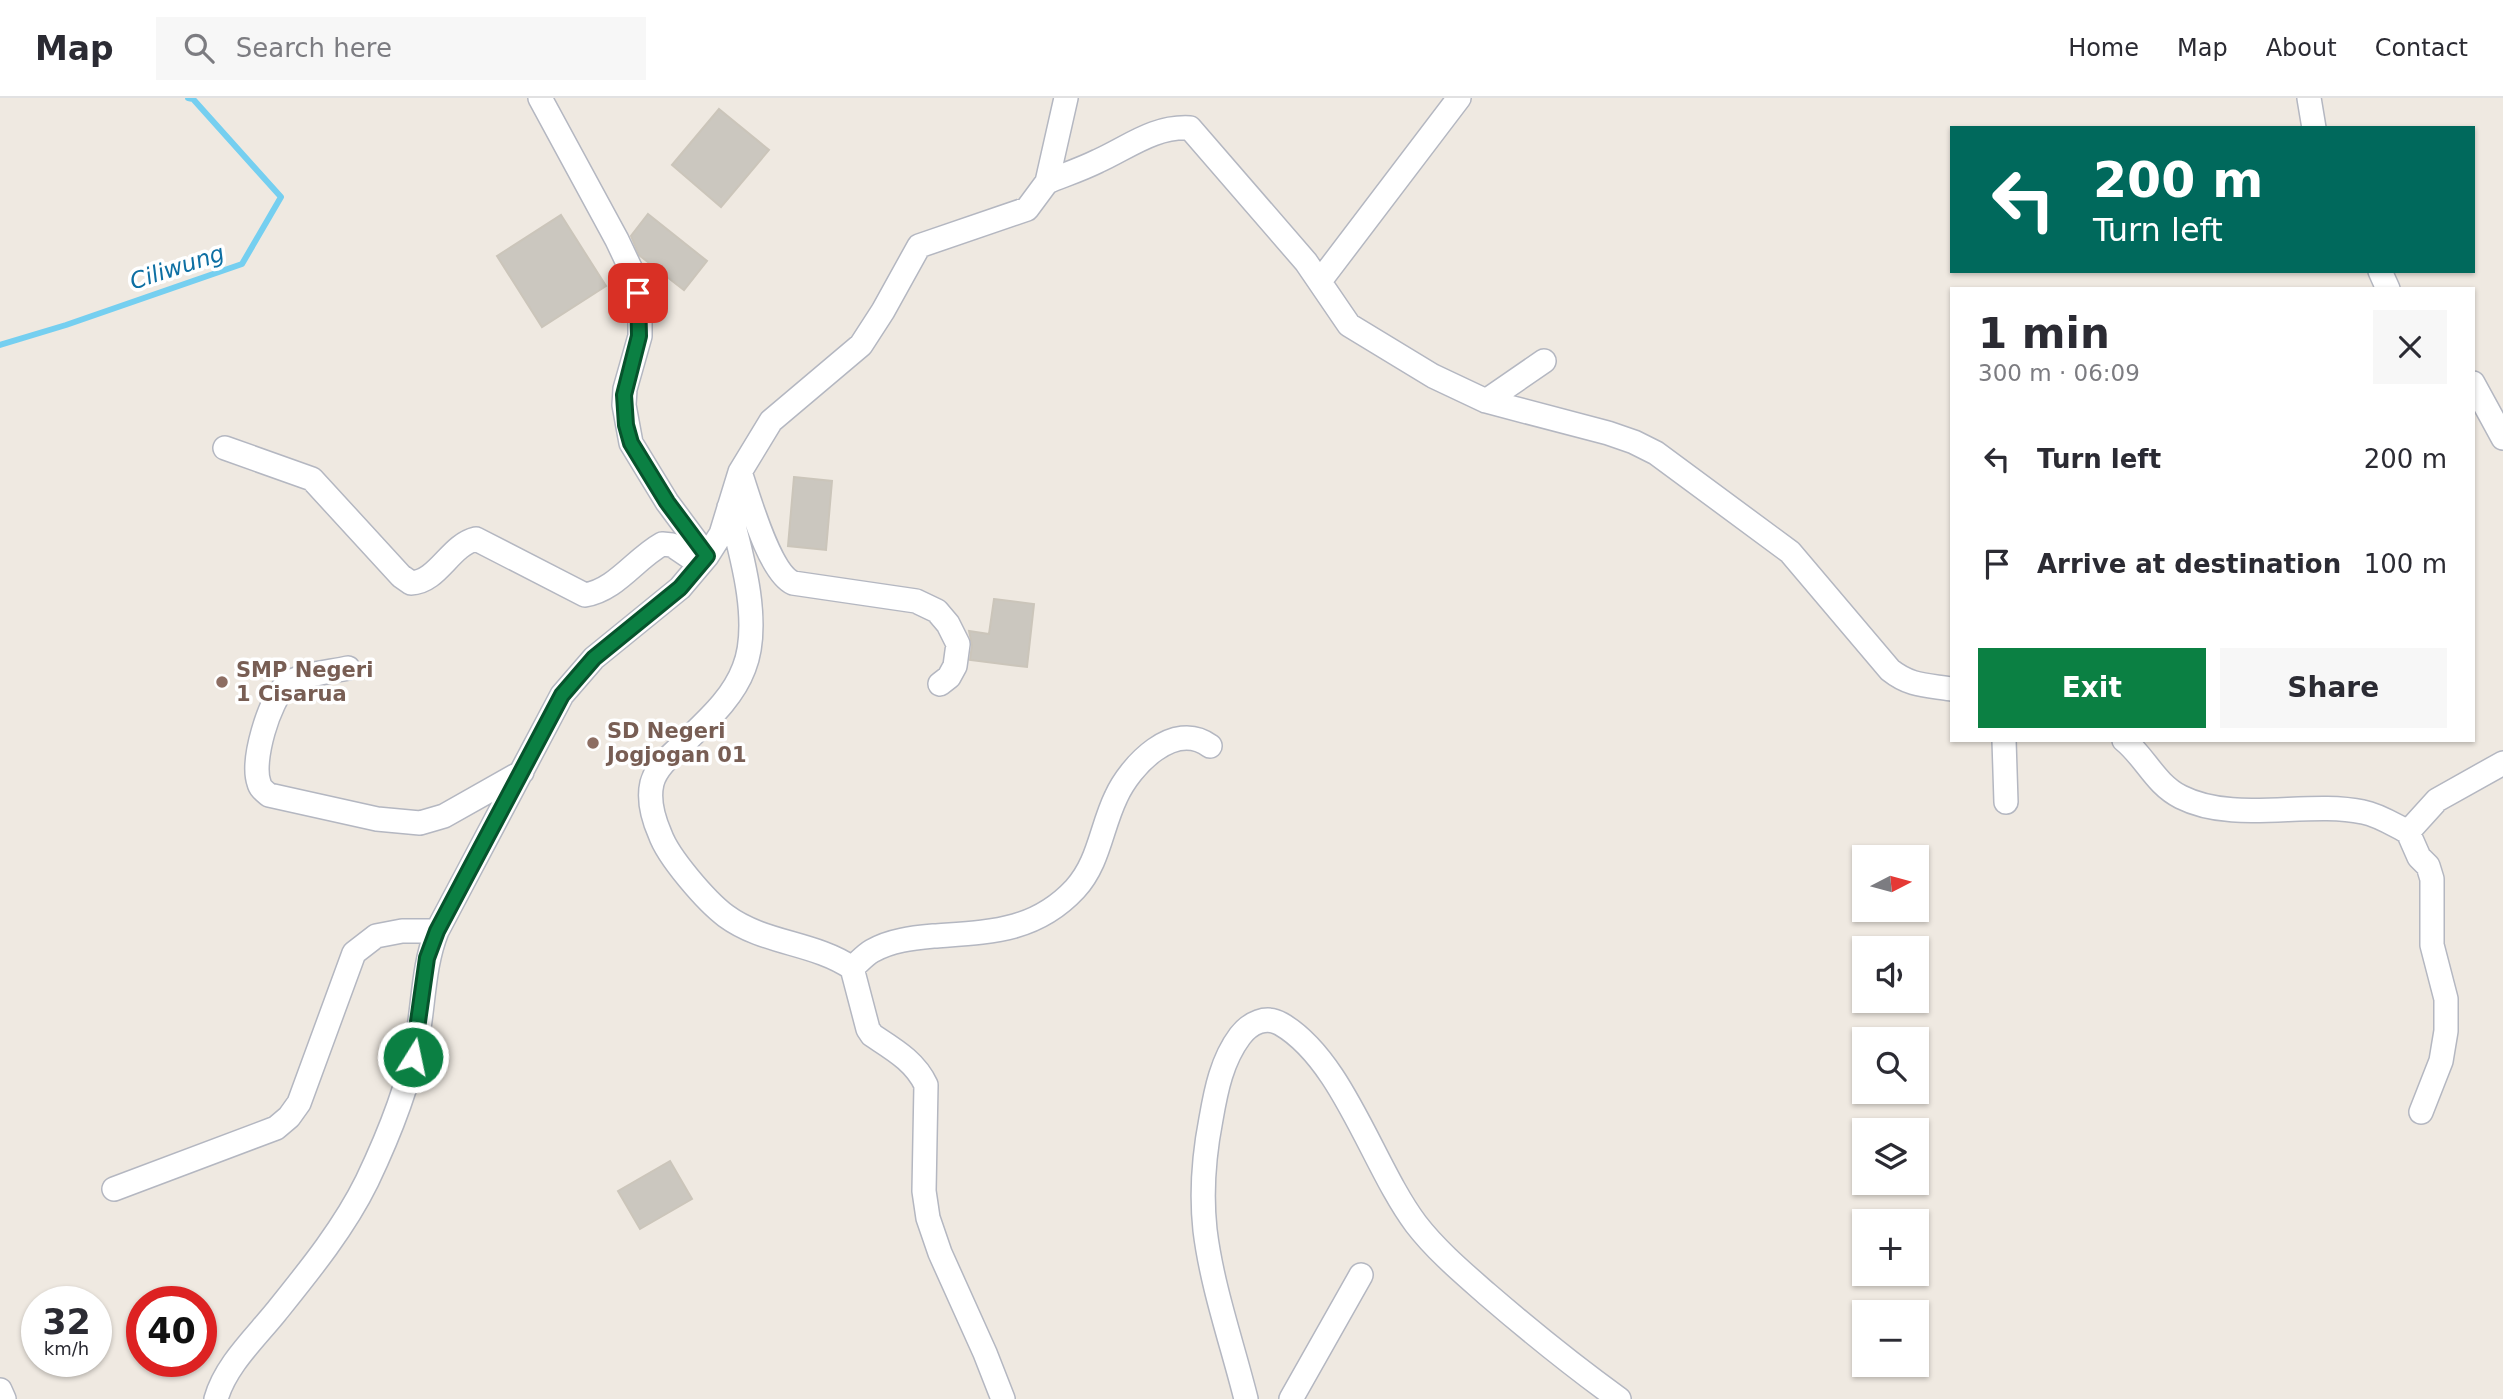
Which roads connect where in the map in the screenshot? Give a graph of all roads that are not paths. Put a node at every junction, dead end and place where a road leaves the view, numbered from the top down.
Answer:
1 (540, 98) edge
2 (1066, 98) edge
3 (1459, 98) edge
4 (2309, 98) edge
5 (2314, 126) edge
6 (1047, 183) junction
7 (1320, 281) junction
8 (1544, 361) dead end
9 (2475, 387) edge
10 (1486, 401) junction
11 (2503, 438) edge
12 (225, 447) dead end
13 (740, 472) junction
14 (729, 507) junction
15 (704, 560) junction
16 (348, 668) dead end
17 (940, 684) dead end
18 (1950, 689) edge
19 (2004, 742) edge
20 (2126, 742) edge
21 (1210, 746) dead end
22 (2503, 763) edge
23 (522, 772) junction
24 (2006, 802) dead end
25 (2408, 832) junction
26 (437, 931) junction
27 (852, 968) junction
28 (2421, 1112) dead end
29 (114, 1189) dead end
30 (1361, 1275) dead end
31 (0, 1390) edge
32 (4, 1399) edge
33 (216, 1399) edge
34 (1003, 1399) edge
35 (1246, 1399) edge
36 (1291, 1399) edge
37 (1619, 1399) edge

1 - 15 street
2 - 6 street
3 - 7 street
4 - 5 street
6 - 7 street
6 - 13 street
7 - 10 street
8 - 10 street
9 - 11 street
10 - 18 street
12 - 15 street
13 - 14 street
13 - 17 street
14 - 15 street
14 - 27 street
15 - 23 street
16 - 23 street
19 - 24 street
20 - 25 street
21 - 27 street
22 - 25 street
23 - 26 street
25 - 28 street
26 - 29 street
26 - 33 street
27 - 34 street
30 - 36 street
31 - 32 street
35 - 37 street

